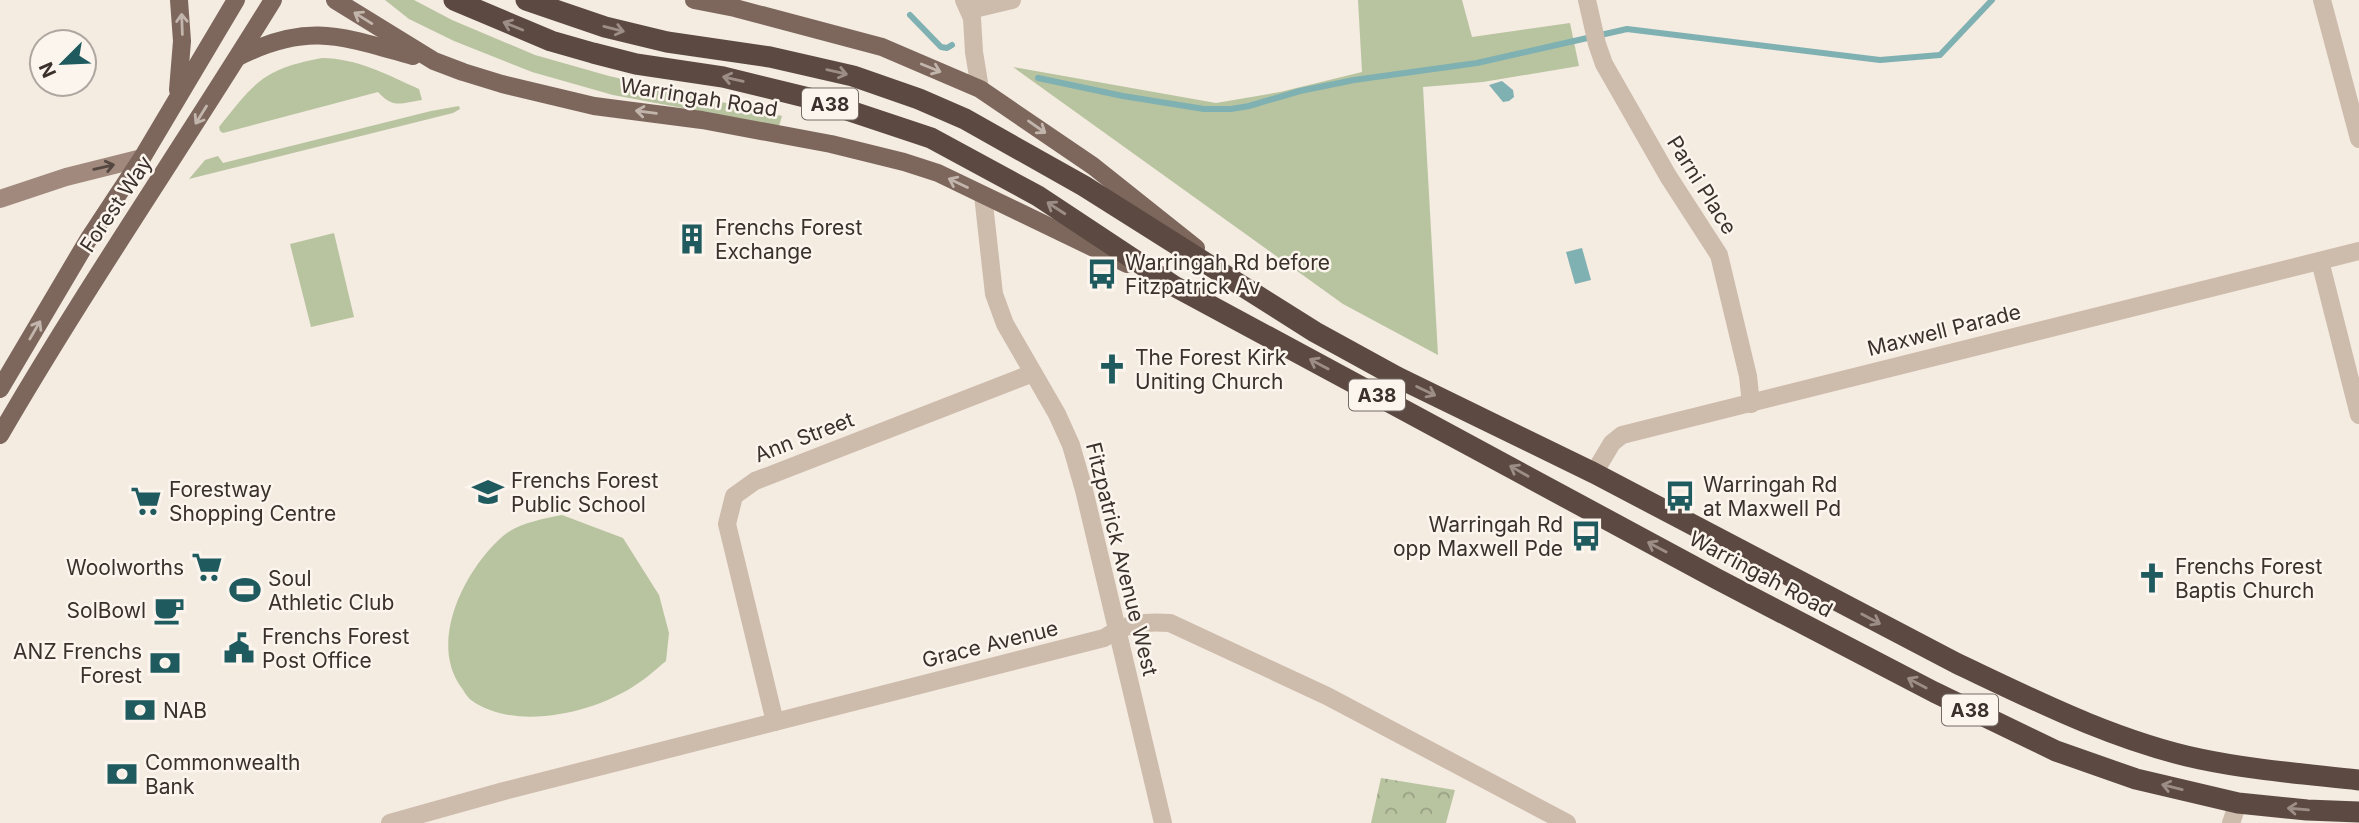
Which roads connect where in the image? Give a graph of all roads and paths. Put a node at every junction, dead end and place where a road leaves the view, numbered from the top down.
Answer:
1 (179, 0) edge
2 (236, 0) edge
3 (274, 0) edge
4 (335, 0) edge
5 (454, 0) edge
6 (526, 0) edge
7 (694, 0) edge
8 (1012, 0) edge
9 (1587, 0) edge
10 (2322, 0) edge
11 (968, 9) edge
12 (238, 57) junction
13 (434, 61) junction
14 (980, 89) junction
15 (177, 97) junction
16 (2359, 139) edge
17 (142, 158) junction
18 (983, 195) junction
19 (0, 200) edge
20 (2359, 251) edge
21 (2320, 261) junction
22 (1239, 284) junction
23 (1174, 286) junction
24 (1032, 373) junction
25 (0, 389) edge
26 (1751, 404) junction
27 (2359, 415) edge
28 (0, 435) edge
29 (1594, 473) junction
30 (1578, 506) junction
31 (1117, 630) junction
32 (775, 722) junction
33 (2256, 769) junction
34 (2359, 780) edge
35 (2359, 812) edge
36 (2234, 813) edge
37 (390, 823) edge
38 (1163, 823) edge
39 (1567, 823) edge

15 -> 1 main road
2 - 15 main road, Forest Way
3 - 12 main road, Forest Way
13 -> 4 main road, Warringah Road / A38
23 -> 5 highway, Warringah Road / A38
6 -> 22 highway, Warringah Road / A38
7 -> 14 main road, Warringah Road / A38
8 - 11 street
9 - 26 street, Parni Place
10 - 16 street
11 - 14 street
12 - 13 main road
12 -> 28 main road, Forest Way
18 -> 13 main road, Warringah Road / A38
14 -> 22 main road, Warringah Road / A38
15 - 17 main road, Forest Way
19 -> 17 street
25 -> 17 main road, Forest Way
18 - 23 main road, Warringah Road / A38
18 - 24 street, Fitzpatrick Avenue West
20 - 21 street, Maxwell Parade
21 - 26 street, Maxwell Parade
21 - 27 street
22 -> 29 highway, Warringah Road / A38
30 -> 23 highway, Warringah Road / A38
24 - 31 street, Fitzpatrick Avenue West
24 - 32 street, Ann Street
26 - 29 street, Maxwell Parade
29 - 30 highway, Maxwell Parade
29 -> 33 highway, Warringah Road / A38
36 -> 30 highway, Warringah Road / A38
31 - 32 street, Grace Avenue
31 - 38 street, Fitzpatrick Avenue West
31 - 39 street, Grace Avenue
32 - 37 street, Grace Avenue
33 - 34 highway, Warringah Road / A38
33 - 36 highway
35 -> 36 highway, Warringah Road / A38

